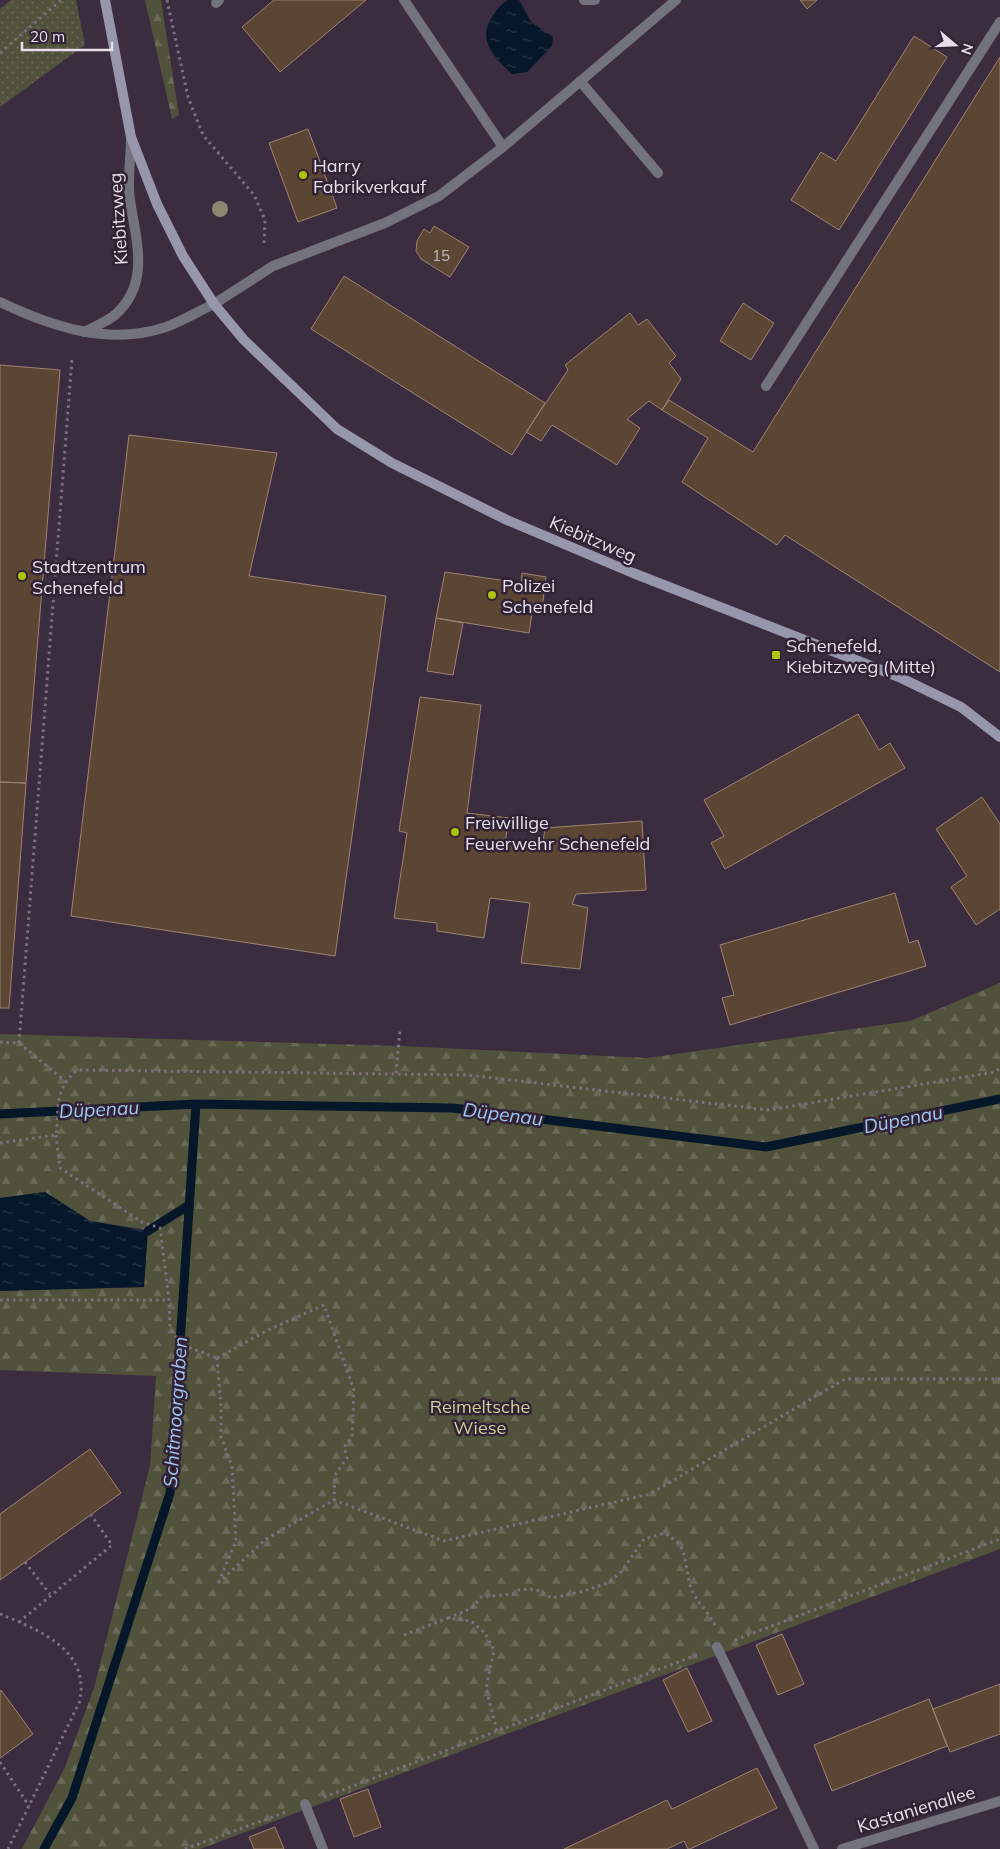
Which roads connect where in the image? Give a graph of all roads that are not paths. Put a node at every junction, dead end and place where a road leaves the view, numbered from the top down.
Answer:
1 (105, 0) edge
2 (404, 0) edge
3 (584, 0) edge
4 (595, 0) edge
5 (676, 0) edge
6 (1000, 22) edge
7 (580, 81) junction
8 (131, 137) junction
9 (503, 148) junction
10 (658, 173) dead end
11 (0, 302) edge
12 (214, 304) junction
13 (83, 333) junction
14 (766, 386) dead end
15 (1000, 737) edge
16 (719, 1646) road end
17 (1000, 1800) edge
18 (305, 1804) road end
19 (323, 1849) edge
20 (814, 1849) edge
21 (842, 1849) edge

1 - 8 street, Kiebitzweg
2 - 9 street
3 - 4 street
5 - 7 street
6 - 14 street
7 - 9 street
7 - 10 street
8 - 12 street, Kiebitzweg
8 - 13 street, Kiebitzweg
9 - 12 street
11 - 13 street
12 - 13 street
12 - 15 street, Kiebitzweg
16 - 20 street
17 - 21 street, Kastanienallee
18 - 19 street

